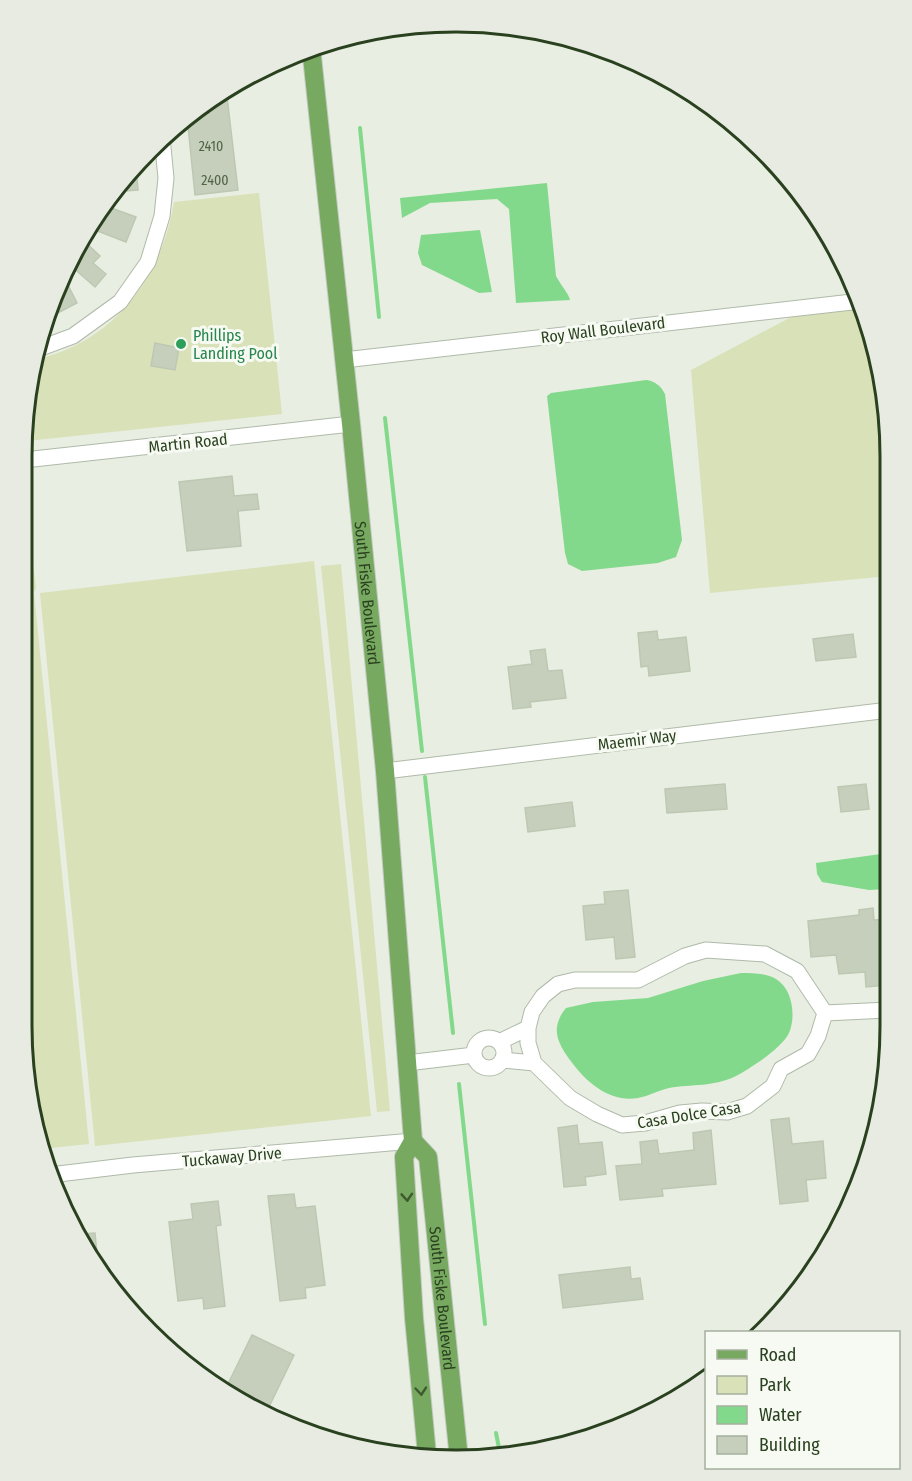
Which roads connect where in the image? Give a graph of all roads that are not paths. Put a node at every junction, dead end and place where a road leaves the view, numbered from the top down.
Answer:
1 (312, 57) edge
2 (163, 149) edge
3 (851, 302) edge
4 (46, 346) edge
5 (344, 360) junction
6 (351, 424) junction
7 (32, 459) edge
8 (880, 711) edge
9 (385, 771) junction
10 (880, 1010) edge
11 (825, 1013) junction
12 (528, 1028) junction
13 (499, 1042) junction
14 (474, 1055) junction
15 (502, 1060) junction
16 (407, 1063) junction
17 (534, 1063) junction
18 (413, 1141) junction
19 (59, 1175) edge
20 (426, 1449) edge
21 (458, 1450) edge

1 - 5 main road, South Fiske Boulevard
2 - 4 street
3 - 5 street, Roy Wall Boulevard
5 - 6 main road, South Fiske Boulevard
6 - 7 street, Martin Road
6 - 9 main road, South Fiske Boulevard
8 - 9 street, Maemir Way
9 - 16 main road, South Fiske Boulevard
10 - 11 street
11 - 12 street
11 - 17 street, Casa Dolce Casa
12 - 13 street
12 - 17 street
13 - 14 street
13 - 15 street
14 - 15 street
14 - 16 street
15 - 17 street
16 - 18 main road, South Fiske Boulevard
18 - 19 street, Tuckaway Drive
18 -> 20 main road, South Fiske Boulevard
18 - 21 main road, South Fiske Boulevard

